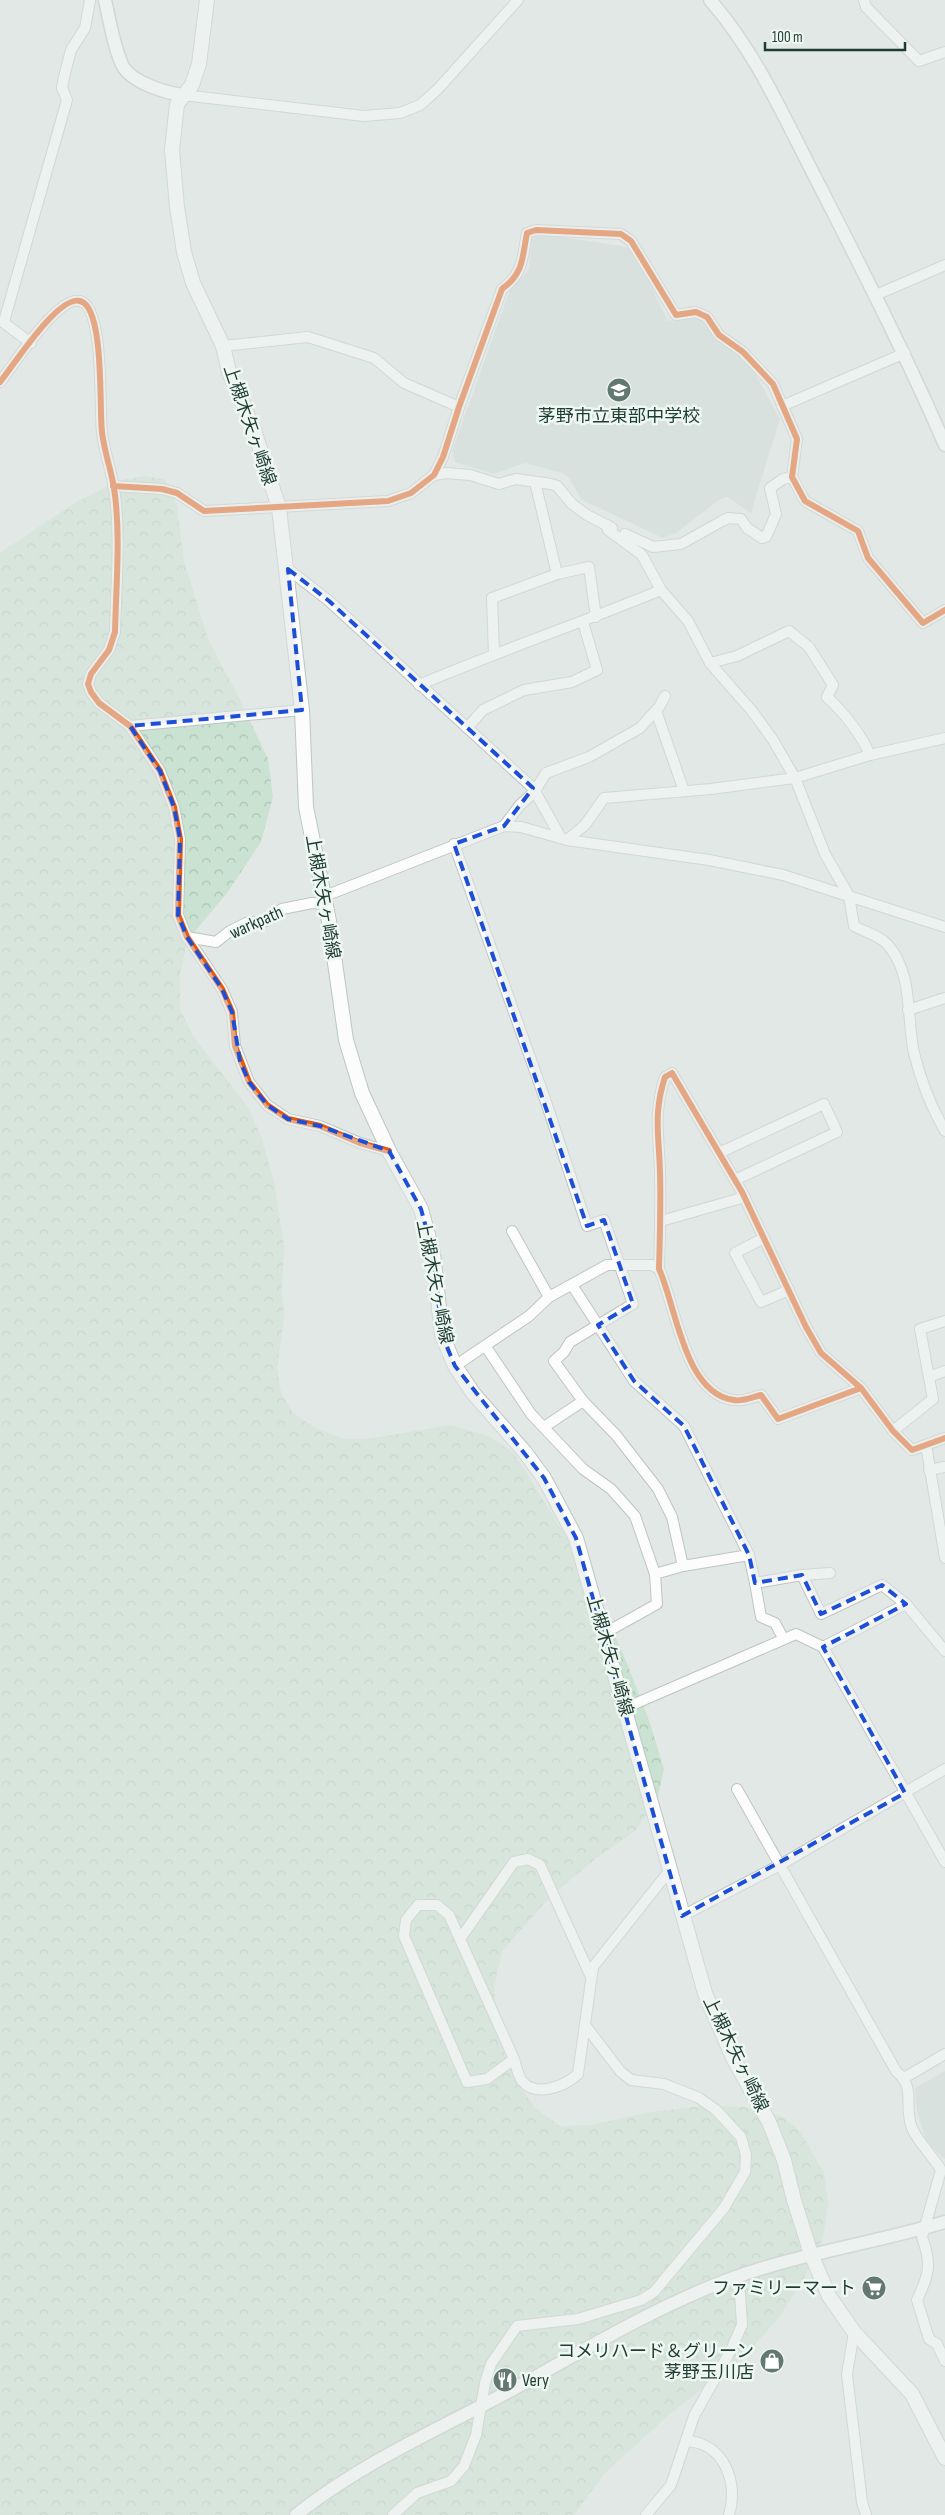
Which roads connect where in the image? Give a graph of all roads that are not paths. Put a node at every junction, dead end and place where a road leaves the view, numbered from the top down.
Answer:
1 (90, 0) edge
2 (105, 0) edge
3 (208, 0) edge
4 (518, 0) edge
5 (710, 0) edge
6 (864, 0) edge
7 (945, 52) edge
8 (183, 95) junction
9 (945, 265) edge
10 (876, 295) junction
11 (31, 343) junction
12 (223, 346) junction
13 (905, 353) junction
14 (0, 382) edge
15 (782, 406) junction
16 (459, 407) junction
17 (945, 445) edge
18 (434, 475) junction
19 (792, 477) junction
20 (535, 482) junction
21 (114, 486) junction
22 (279, 508) junction
23 (607, 525) junction
24 (288, 569) junction
25 (557, 574) junction
26 (661, 590) junction
27 (945, 610) edge
28 (596, 617) junction
29 (583, 622) junction
30 (494, 653) junction
31 (710, 663) junction
32 (419, 685) junction
33 (665, 696) dead end
34 (302, 710) junction
35 (656, 711) junction
36 (130, 726) junction
37 (467, 728) junction
38 (945, 738) edge
39 (870, 755) junction
40 (795, 778) junction
41 (535, 791) junction
42 (684, 791) junction
43 (504, 826) junction
44 (564, 839) junction
45 (454, 844) junction
46 (849, 896) junction
47 (325, 900) junction
48 (945, 927) edge
49 (187, 937) junction
50 (945, 998) edge
51 (908, 1010) junction
52 (945, 1131) edge
53 (389, 1151) junction
54 (719, 1153) junction
55 (735, 1180) junction
56 (744, 1197) junction
57 (661, 1221) junction
58 (512, 1231) dead end
59 (764, 1238) junction
60 (621, 1265) junction
61 (659, 1269) junction
62 (572, 1286) junction
63 (789, 1290) junction
64 (549, 1296) junction
65 (945, 1321) edge
66 (598, 1325) junction
67 (486, 1347) junction
68 (455, 1366) junction
69 (945, 1371) edge
70 (929, 1377) junction
71 (861, 1388) junction
72 (583, 1400) junction
73 (544, 1427) junction
74 (893, 1431) junction
75 (945, 1438) edge
76 (926, 1445) junction
77 (945, 1467) edge
78 (929, 1470) junction
79 (749, 1555) junction
80 (945, 1558) edge
81 (682, 1566) junction
82 (830, 1573) dead end
83 (655, 1574) junction
84 (802, 1575) junction
85 (755, 1583) junction
86 (906, 1604) junction
87 (603, 1634) junction
88 (783, 1638) junction
89 (823, 1647) junction
90 (945, 1651) edge
91 (625, 1708) junction
92 (945, 1770) edge
93 (737, 1789) dead end
94 (904, 1792) junction
95 (945, 1862) edge
96 (780, 1865) junction
97 (670, 1870) junction
98 (682, 1916) junction
99 (460, 1939) junction
100 (591, 1978) junction
101 (585, 2025) junction
102 (945, 2054) edge
103 (514, 2059) junction
104 (904, 2078) junction
105 (945, 2222) edge
106 (924, 2228) junction
107 (811, 2254) junction
108 (733, 2278) junction
109 (854, 2332) junction
110 (945, 2361) edge
111 (481, 2406) junction
112 (687, 2440) junction
113 (945, 2458) edge
114 (296, 2515) edge
115 (393, 2515) edge
116 (646, 2515) edge
117 (730, 2515) edge
118 (866, 2515) edge

1 - 11 street
2 - 8 street
3 - 8 main road, 上槻木矢ヶ崎線
4 - 8 street
5 - 10 street
6 - 7 street
8 - 12 main road, 上槻木矢ヶ崎線
9 - 10 street
10 - 13 street
11 - 14 street
11 - 21 street
12 - 16 street
12 - 22 main road, 上槻木矢ヶ崎線
13 - 15 street
13 - 17 street
15 - 16 street
15 - 19 street
16 - 18 street
18 - 20 street
18 - 22 street
19 - 23 street
19 - 27 street
20 - 23 street
20 - 25 street
21 - 22 street
21 - 36 street
22 - 24 main road, 上槻木矢ヶ崎線
23 - 26 street
24 - 32 street
24 - 34 main road, 上槻木矢ヶ崎線
25 - 28 street
25 - 30 street
26 - 28 street
26 - 31 street
28 - 29 street
29 - 30 street
29 - 37 street
30 - 32 street
31 - 39 street
31 - 40 street
32 - 37 street
33 - 35 street
34 - 36 street
34 - 47 main road, 上槻木矢ヶ崎線
35 - 41 street
35 - 42 street
36 - 49 street
37 - 41 street
38 - 39 street
39 - 40 street
40 - 42 street
40 - 46 street
41 - 43 street
41 - 44 street
42 - 44 street
43 - 44 street
43 - 45 street, warkpath
44 - 46 street
45 - 47 street, warkpath
45 - 60 street
46 - 48 street
46 - 51 street
47 - 49 street, warkpath
47 - 53 main road, 上槻木矢ヶ崎線
49 - 53 street
50 - 51 street
51 - 52 street
53 - 68 main road, 上槻木矢ヶ崎線
54 - 55 street
54 - 55 street
54 - 57 street
55 - 56 street
56 - 57 street
56 - 59 street
57 - 61 street
58 - 64 street
59 - 63 street
59 - 63 street
60 - 61 street
60 - 62 street
60 - 66 street
61 - 71 street
62 - 64 street
62 - 66 street
63 - 71 street
64 - 67 street
65 - 70 street
66 - 72 street
66 - 79 street
67 - 68 street
67 - 73 street
68 - 87 main road, 上槻木矢ヶ崎線
69 - 70 street
70 - 74 street
71 - 74 street
72 - 73 street
72 - 81 street
73 - 83 street
74 - 76 street
75 - 76 street
76 - 78 street
77 - 78 street
78 - 80 street
79 - 81 street
79 - 85 street
81 - 83 street
82 - 84 street
83 - 87 street
84 - 85 street
84 - 86 street
85 - 88 street
86 - 89 street
86 - 90 street
87 - 91 main road, 上槻木矢ヶ崎線
88 - 89 street
88 - 91 street
89 - 94 street
91 - 97 main road, 上槻木矢ヶ崎線
92 - 94 street
93 - 96 street
94 - 95 street
94 - 96 street
96 - 98 street
96 - 104 street
97 - 98 main road, 上槻木矢ヶ崎線
97 - 100 street
98 - 107 main road, 上槻木矢ヶ崎線
99 - 100 street
99 - 103 street
99 - 103 street
100 - 101 street
101 - 103 street
101 - 111 street
102 - 104 street
104 - 106 street
105 - 106 street
106 - 107 street
106 - 110 street
107 - 108 street
107 - 109 main road, 上槻木矢ヶ崎線
108 - 111 street
108 - 112 street
109 - 113 main road, 上槻木矢ヶ崎線
109 - 118 street
111 - 114 street
111 - 115 street
112 - 116 street
112 - 117 street

